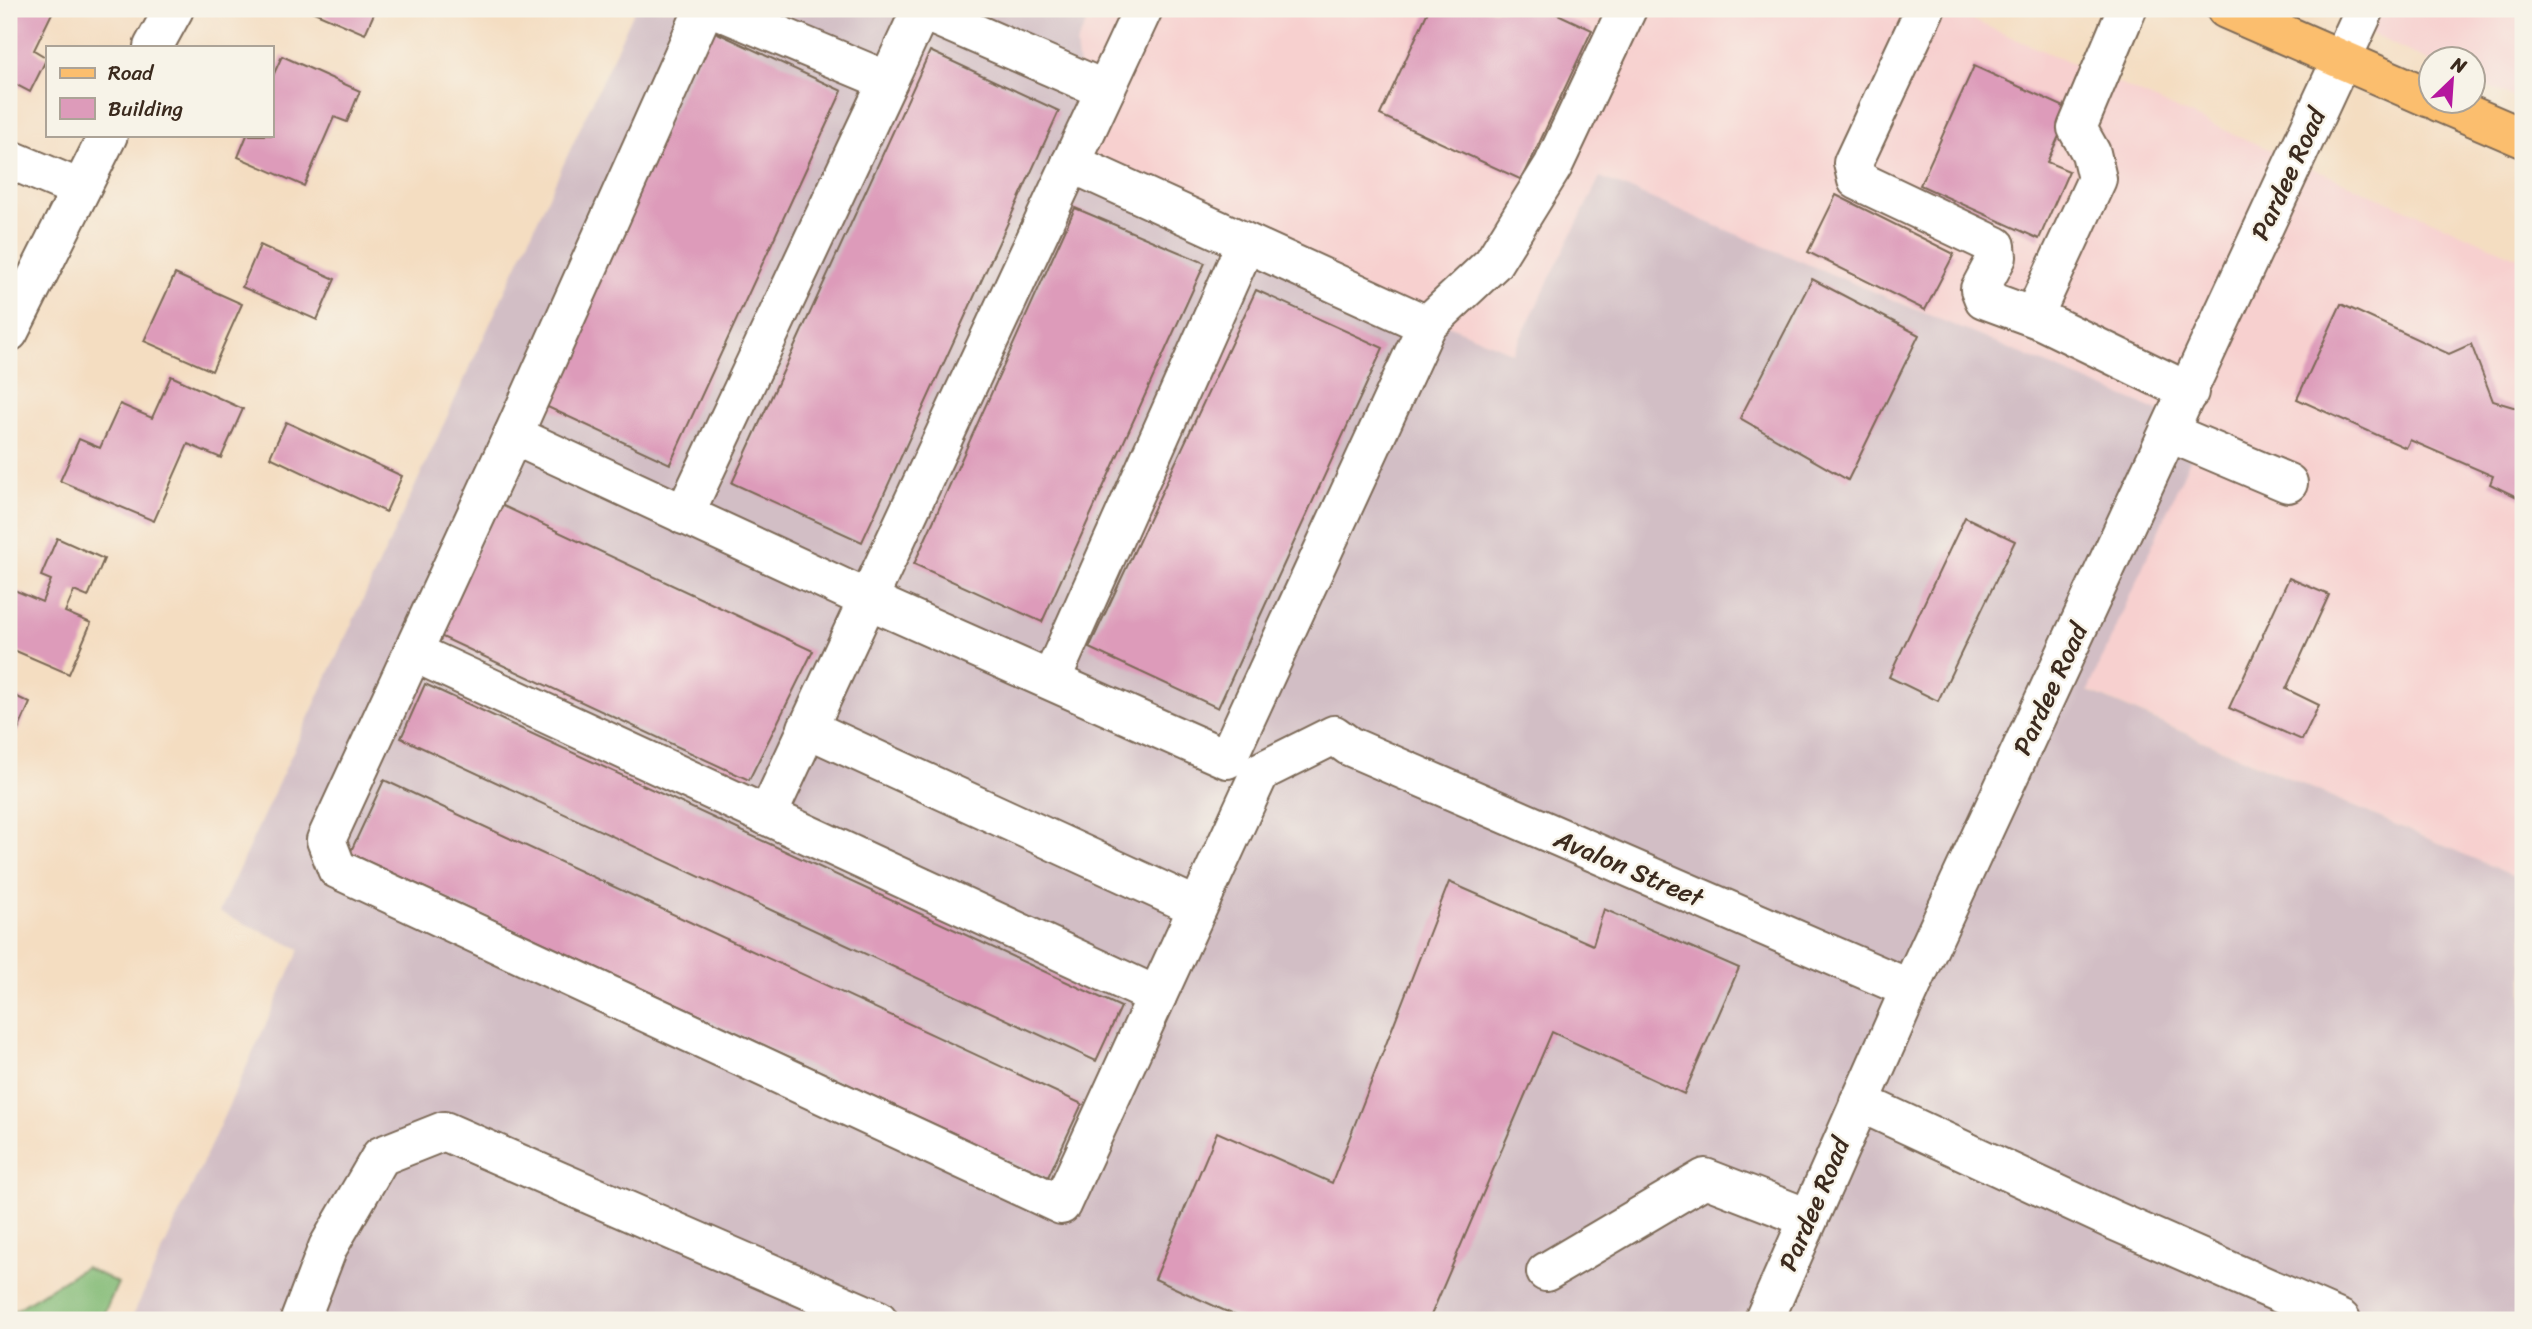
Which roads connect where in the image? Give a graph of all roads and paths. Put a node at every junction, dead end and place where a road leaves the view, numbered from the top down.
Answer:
1 (174, 9) edge
2 (704, 9) edge
3 (716, 9) edge
4 (1143, 9) edge
5 (1627, 9) edge
6 (1926, 9) edge
7 (2127, 9) edge
8 (2226, 9) edge
9 (2365, 9) edge
10 (154, 46) edge
11 (2342, 60) junction
12 (888, 80) junction
13 (1105, 90) junction
14 (2416, 92) edge
15 (2472, 116) edge
16 (107, 136) edge
17 (2523, 138) edge
18 (9, 159) edge
19 (1071, 163) junction
20 (80, 189) junction
21 (1246, 243) junction
22 (2041, 320) junction
23 (1427, 325) junction
24 (9, 331) edge
25 (2189, 392) junction
26 (2170, 433) junction
27 (513, 435) junction
28 (2288, 483) dead end
29 (684, 515) junction
30 (867, 599) junction
31 (413, 652) junction
32 (1051, 680) junction
33 (807, 728) junction
34 (766, 816) junction
35 (1198, 907) junction
36 (1910, 989) junction
37 (1157, 996) junction
38 (1858, 1102) junction
39 (1808, 1218) junction
40 (1546, 1272) dead end
41 (300, 1320) edge
42 (878, 1320) edge
43 (1764, 1320) edge
44 (2342, 1320) edge

1 - 10 street
2 - 27 street
3 - 12 street
4 - 13 street
5 - 23 street
6 - 22 street
7 - 22 street
8 - 11 main road
9 - 11 street, Pardee Road
11 - 14 main road
11 - 25 street, Pardee Road
12 - 13 street
12 - 29 street
13 - 19 street
15 - 17 main road
16 - 20 street
18 - 20 street
19 - 21 street
19 - 30 street
20 - 24 street
21 - 23 street
21 - 32 street
22 - 25 street
23 - 32 street
25 - 26 street, Pardee Road
26 - 28 street
26 - 36 street, Pardee Road
27 - 29 street
27 - 31 street
29 - 30 street
30 - 32 street
30 - 33 street
31 - 34 street
31 - 37 street
33 - 34 street
33 - 35 street
34 - 37 street
35 - 36 street, Avalon Street
35 - 37 street
36 - 38 street, Pardee Road
38 - 39 street, Pardee Road
38 - 44 street
39 - 40 street
39 - 43 street, Pardee Road
41 - 42 street

